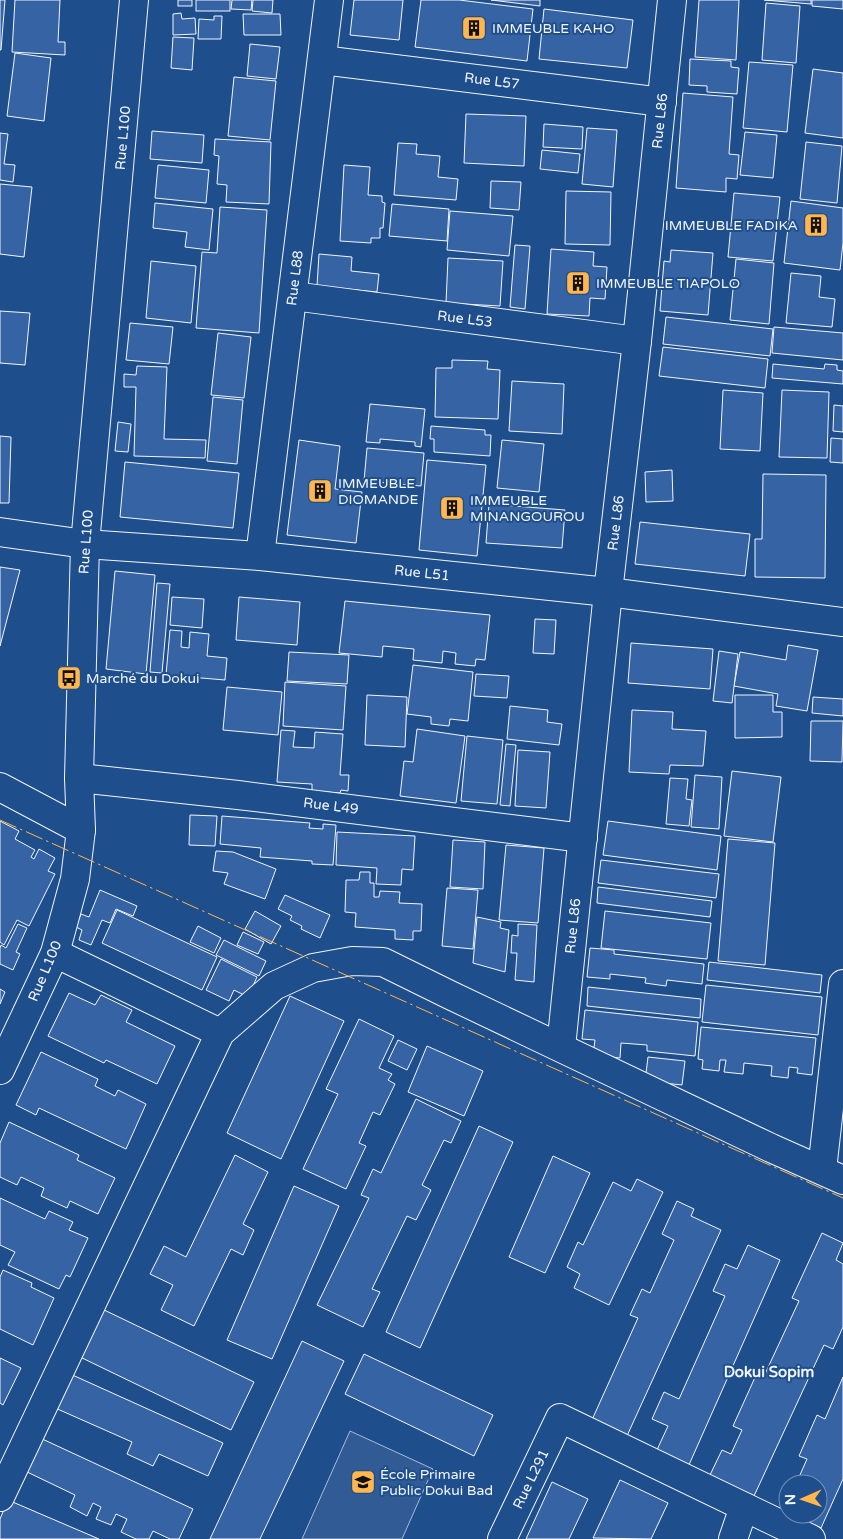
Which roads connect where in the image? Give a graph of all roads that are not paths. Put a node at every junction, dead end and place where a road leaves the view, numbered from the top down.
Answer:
1 (134, 0) edge
2 (329, 0) edge
3 (672, 0) edge
4 (322, 60) junction
5 (662, 102) junction
6 (293, 296) junction
7 (637, 341) junction
8 (0, 532) edge
9 (85, 544) junction
10 (260, 556) junction
11 (608, 592) junction
12 (843, 622) edge
13 (79, 778) junction
14 (0, 787) edge
15 (82, 830) junction
16 (583, 838) junction
17 (55, 954) junction
18 (843, 984) edge
19 (220, 1033) junction
20 (560, 1047) junction
21 (0, 1070) edge
22 (832, 1175) edge
23 (0, 1497) edge
24 (744, 1507) junction
25 (502, 1539) edge
26 (733, 1539) edge
27 (811, 1539) edge

1 - 9 street, Rue L100
2 - 4 street, Rue L88
3 - 5 street, Rue L86
4 - 5 street, Rue L57
4 - 6 street, Rue L88
5 - 7 street, Rue L86
6 - 7 street, Rue L53
6 - 10 street, Rue L88
7 - 11 street, Rue L86
8 - 9 street, Rue L51
9 - 10 street, Rue L51
9 - 13 street, Rue L100
10 - 11 street, Rue L51
11 - 12 street, Rue L51
11 - 16 street, Rue L86
13 - 15 street, Rue L100
13 - 16 street, Rue L49
14 - 15 street
15 - 17 street, Rue L100
16 - 20 street, Rue L86
17 - 19 street
17 - 21 street, Rue L100
18 - 22 street
19 - 20 street
19 - 23 street
20 - 22 street
24 - 25 street, Rue L291
24 - 26 street
24 - 27 street

